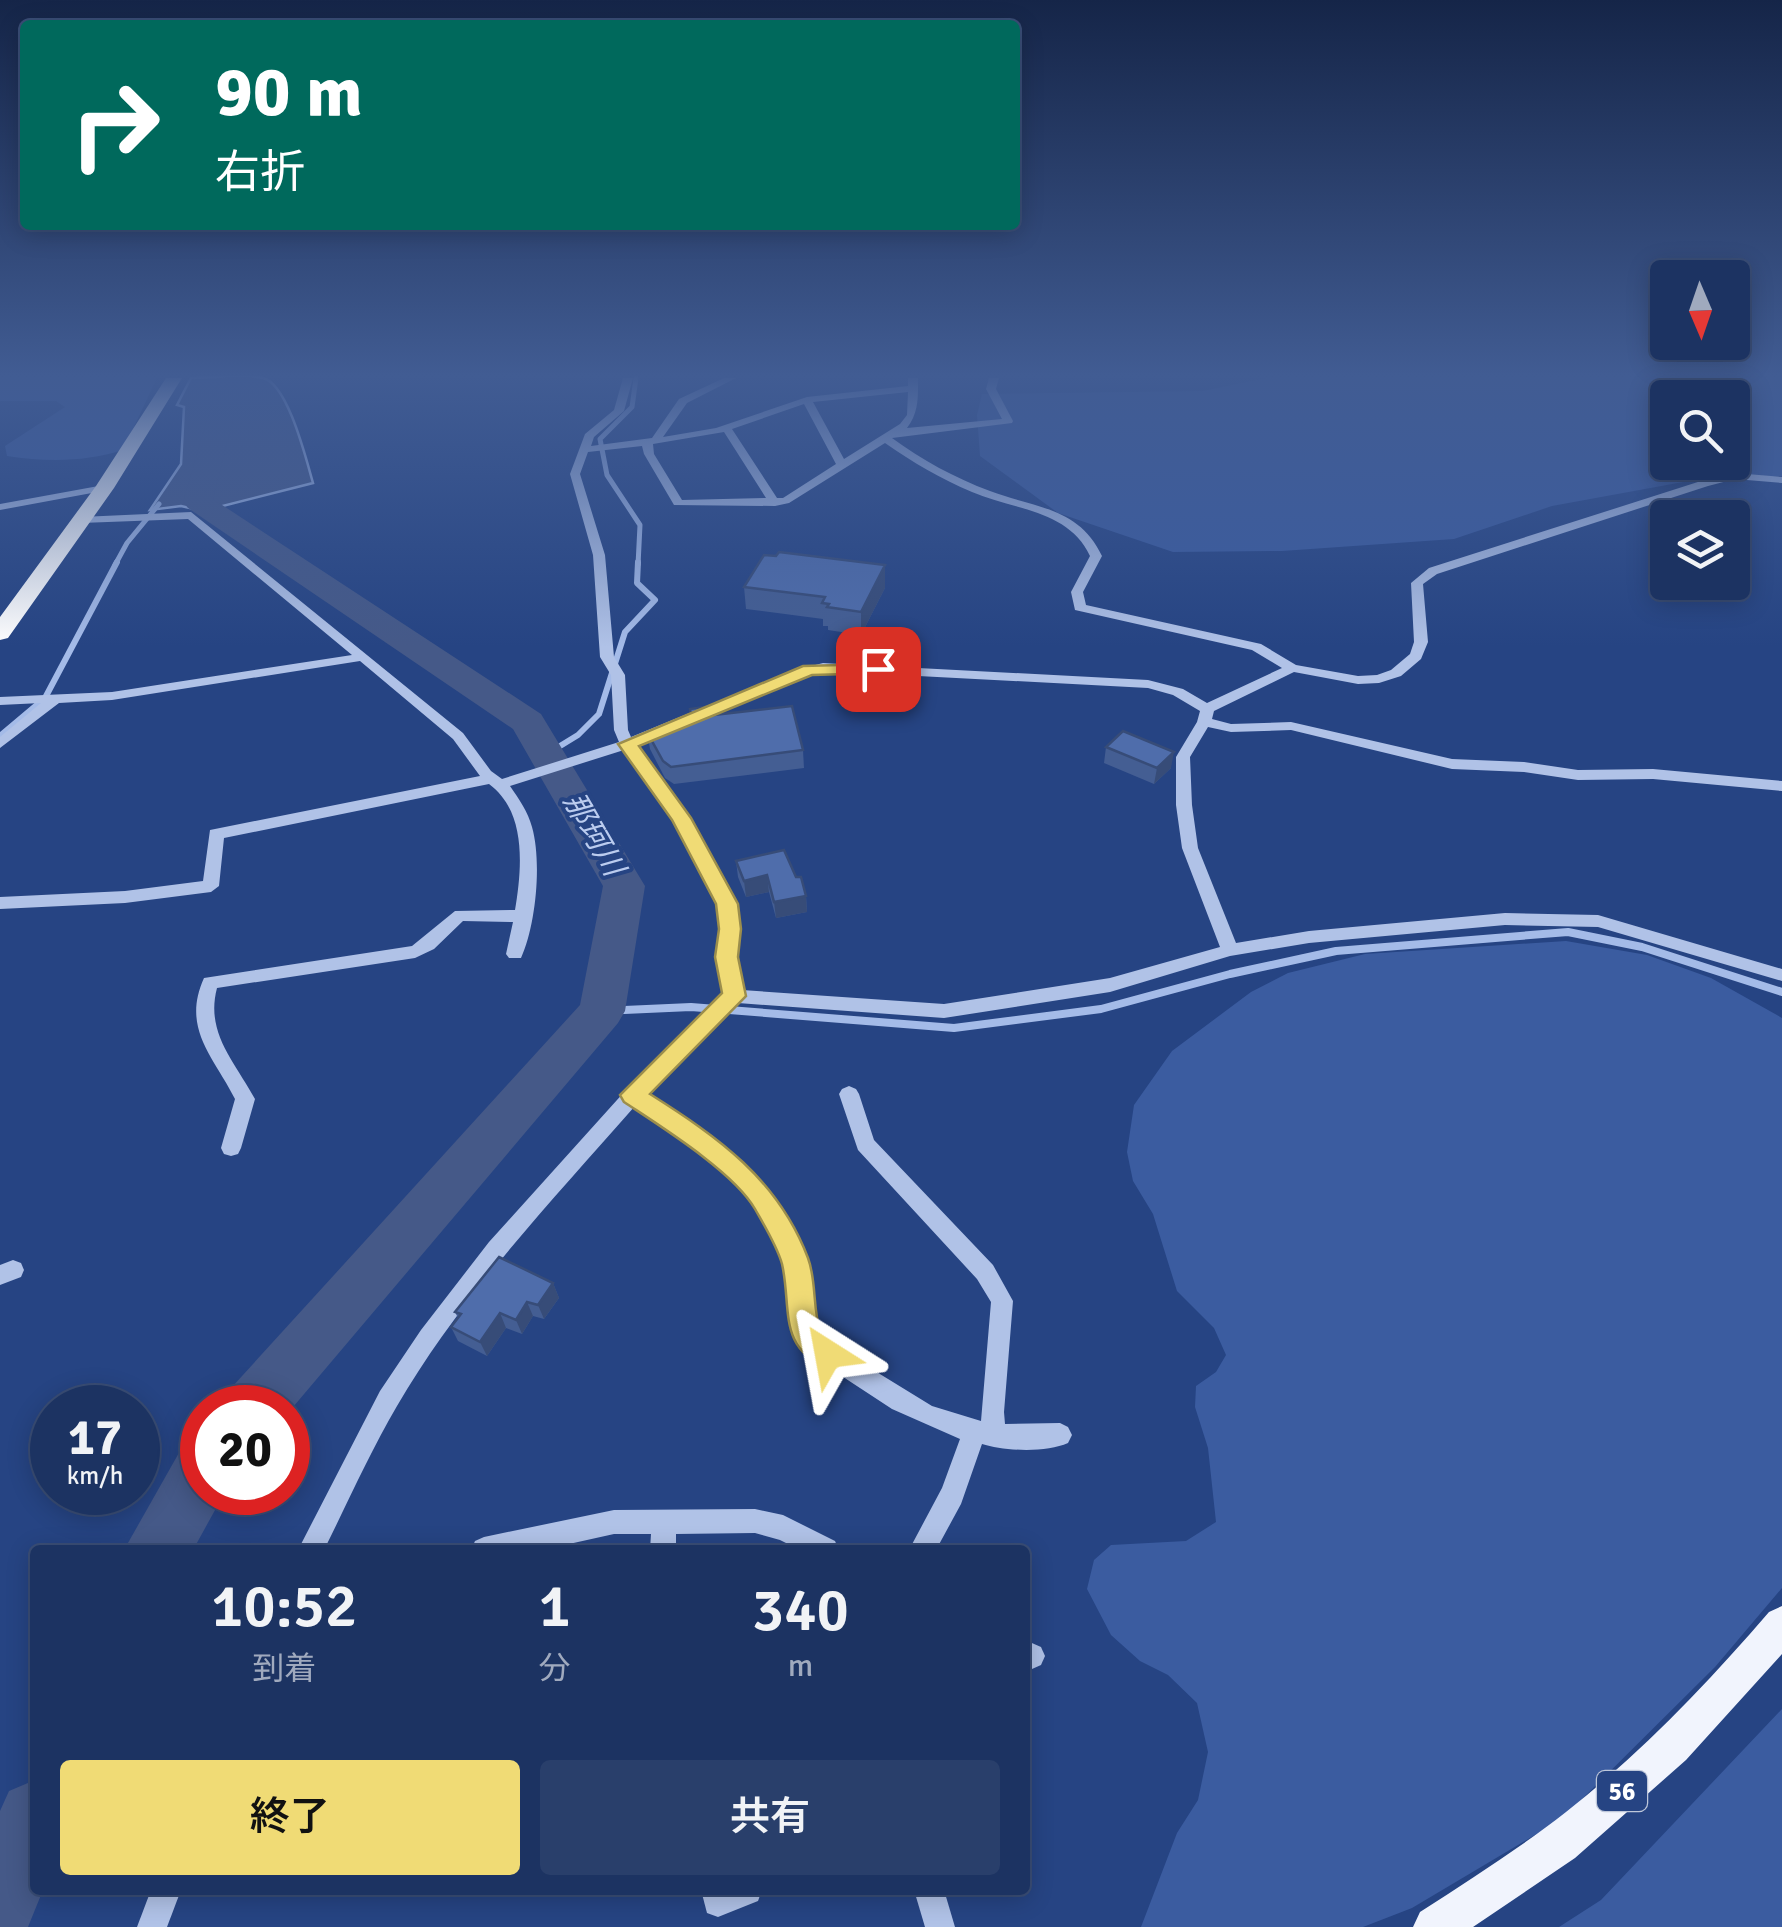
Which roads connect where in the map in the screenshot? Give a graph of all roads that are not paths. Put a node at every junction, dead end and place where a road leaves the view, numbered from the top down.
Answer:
1 (117, 468) edge
2 (576, 468) edge
3 (657, 468) edge
4 (753, 468) edge
5 (839, 468) edge
6 (929, 468) edge
7 (1782, 480) edge
8 (104, 488) junction
9 (775, 502) junction
10 (0, 507) edge
11 (81, 520) junction
12 (0, 634) edge
13 (362, 656) junction
14 (1292, 668) junction
15 (0, 701) edge
16 (53, 701) junction
17 (1206, 716) junction
18 (0, 744) edge
19 (622, 746) junction
20 (500, 781) junction
21 (1782, 786) edge
22 (0, 903) edge
23 (523, 916) junction
24 (1230, 950) junction
25 (515, 954) dead end
26 (1782, 975) edge
27 (734, 996) junction
28 (849, 1094) dead end
29 (633, 1095) junction
30 (231, 1148) dead end
31 (1060, 1435) dead end
32 (984, 1436) junction
33 (664, 1523) junction
34 (315, 1545) edge
35 (507, 1545) edge
36 (663, 1545) edge
37 (816, 1545) edge
38 (925, 1545) edge
39 (1782, 1625) edge
40 (164, 1895) edge
41 (717, 1895) edge
42 (735, 1895) edge
43 (930, 1895) edge
44 (152, 1927) edge
45 (940, 1927) edge
46 (1435, 1927) edge

1 - 8 highway
2 - 19 street
3 - 9 street
4 - 9 street
5 - 9 street
6 - 14 street
7 - 14 street
8 - 10 street
8 - 11 highway
11 - 12 highway
11 - 13 street
13 - 16 street
13 - 20 street
14 - 17 street
15 - 16 street
16 - 18 street
17 - 19 street
17 - 21 street
17 - 24 street
19 - 20 street
19 - 27 street
20 - 22 street
20 - 23 street
23 - 25 street
23 - 30 street
24 - 26 street
24 - 27 street
27 - 29 street
28 - 32 street
29 - 32 street
29 - 34 street
31 - 32 street
32 - 38 street
33 - 35 street
33 - 36 street
33 - 37 street
39 - 46 main road, 56
40 - 44 street
41 - 42 street
43 - 45 street

